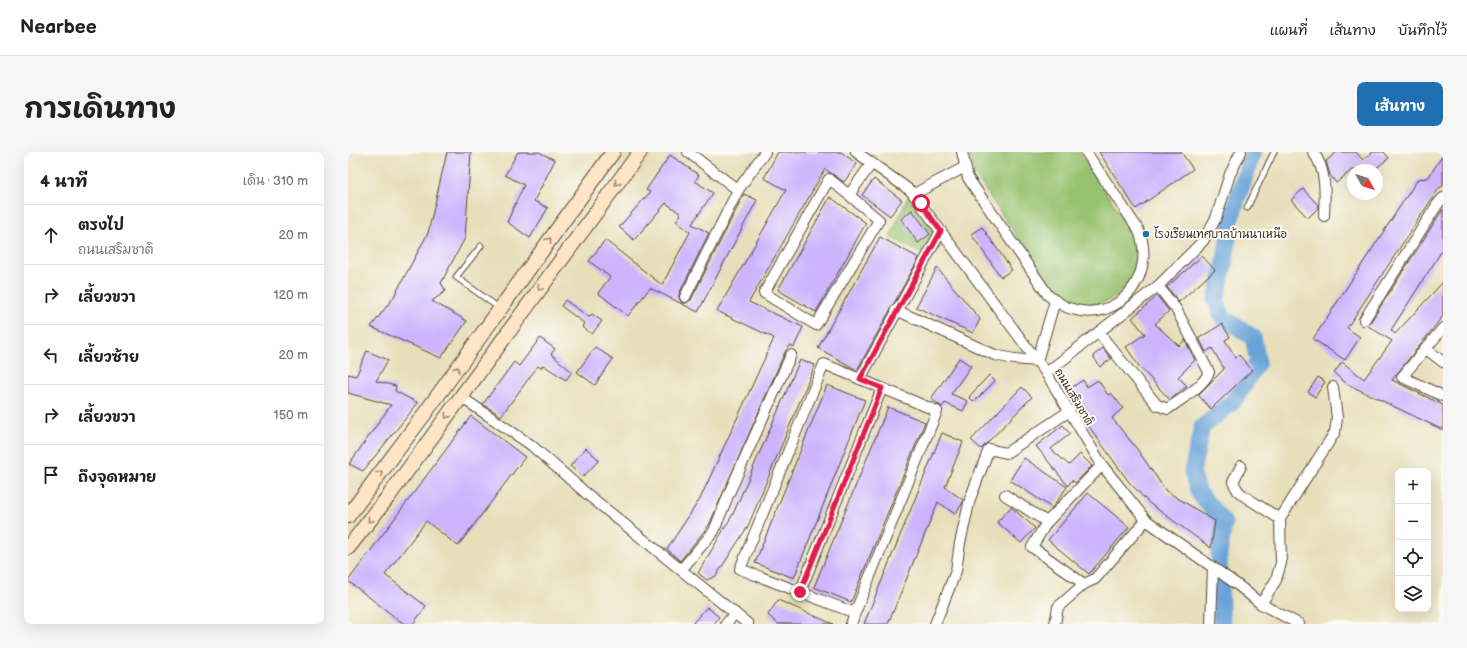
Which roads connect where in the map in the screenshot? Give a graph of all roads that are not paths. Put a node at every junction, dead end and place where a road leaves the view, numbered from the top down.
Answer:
1 (613, 152) edge
2 (640, 152) edge
3 (688, 152) edge
4 (765, 152) edge
5 (856, 152) edge
6 (962, 152) edge
7 (1086, 152) edge
8 (1241, 152) edge
9 (1274, 152) edge
10 (1317, 153) edge
11 (872, 163) junction
12 (964, 167) junction
13 (738, 190) junction
14 (914, 194) junction
15 (849, 195) junction
16 (1443, 198) edge
17 (1247, 208) dead end
18 (1324, 216) dead end
19 (941, 231) junction
20 (481, 246) dead end
21 (1158, 286) junction
22 (685, 297) dead end
23 (1056, 300) junction
24 (500, 309) junction
25 (896, 310) junction
26 (1364, 320) dead end
27 (1443, 328) edge
28 (1099, 333) junction
29 (1425, 348) junction
30 (791, 355) dead end
31 (1037, 361) junction
32 (1443, 362) edge
33 (1046, 373) junction
34 (860, 379) junction
35 (1333, 387) dead end
36 (882, 388) junction
37 (1443, 396) edge
38 (460, 397) junction
39 (1068, 412) junction
40 (1102, 465) junction
41 (1241, 466) dead end
42 (1005, 495) dead end
43 (348, 516) edge
44 (1280, 519) junction
45 (1146, 520) junction
46 (1047, 522) junction
47 (348, 548) edge
48 (1213, 568) junction
49 (681, 570) junction
50 (1084, 584) junction
51 (800, 592) junction
52 (1261, 604) junction
53 (735, 613) junction
54 (855, 614) junction
55 (726, 624) edge
56 (748, 624) edge
57 (851, 624) edge
58 (935, 624) edge
59 (1055, 624) edge
60 (1211, 624) edge
61 (1299, 624) edge

24 -> 1 main road
2 -> 38 main road
3 - 13 street
4 - 13 street
5 - 11 street, ถนนเสริมชาติ
6 - 12 street
7 - 23 street
8 - 21 street
9 - 17 lane
10 - 18 street
11 - 14 street, ถนนเสริมชาติ
11 - 15 street
12 - 14 street
12 - 23 street
13 - 22 street
14 - 19 street, ถนนเสริมชาติ
15 - 15 street
16 - 26 street
19 - 25 street
19 - 31 street, ถนนเสริมชาติ
20 - 24 lane
21 - 28 street
21 - 28 street
23 - 31 street
43 -> 24 main road
25 - 31 street
25 - 34 street
27 - 29 street
28 - 33 street
29 - 32 street
29 - 37 street
30 - 49 street
31 - 33 street, ถนนเสริมชาติ
33 - 39 street, ถนนเสริมชาติ
34 - 36 street
34 - 51 street
35 - 44 street
36 - 51 street
36 - 54 street
38 -> 47 main road
38 - 49 street
39 - 40 street, ถนนเสริมชาติ
39 - 58 street
40 - 45 street, ถนนเสริมชาติ
40 - 46 street
41 - 44 street
42 - 46 street
44 - 52 street
45 - 48 street, ถนนเสริมชาติ
45 - 50 street
46 - 50 street
48 - 52 street, ถนนเสริมชาติ
48 - 60 street
49 - 53 street
50 - 59 street
51 - 54 street
52 - 61 street, ถนนเสริมชาติ
53 - 55 street
53 - 56 street
54 - 57 street

